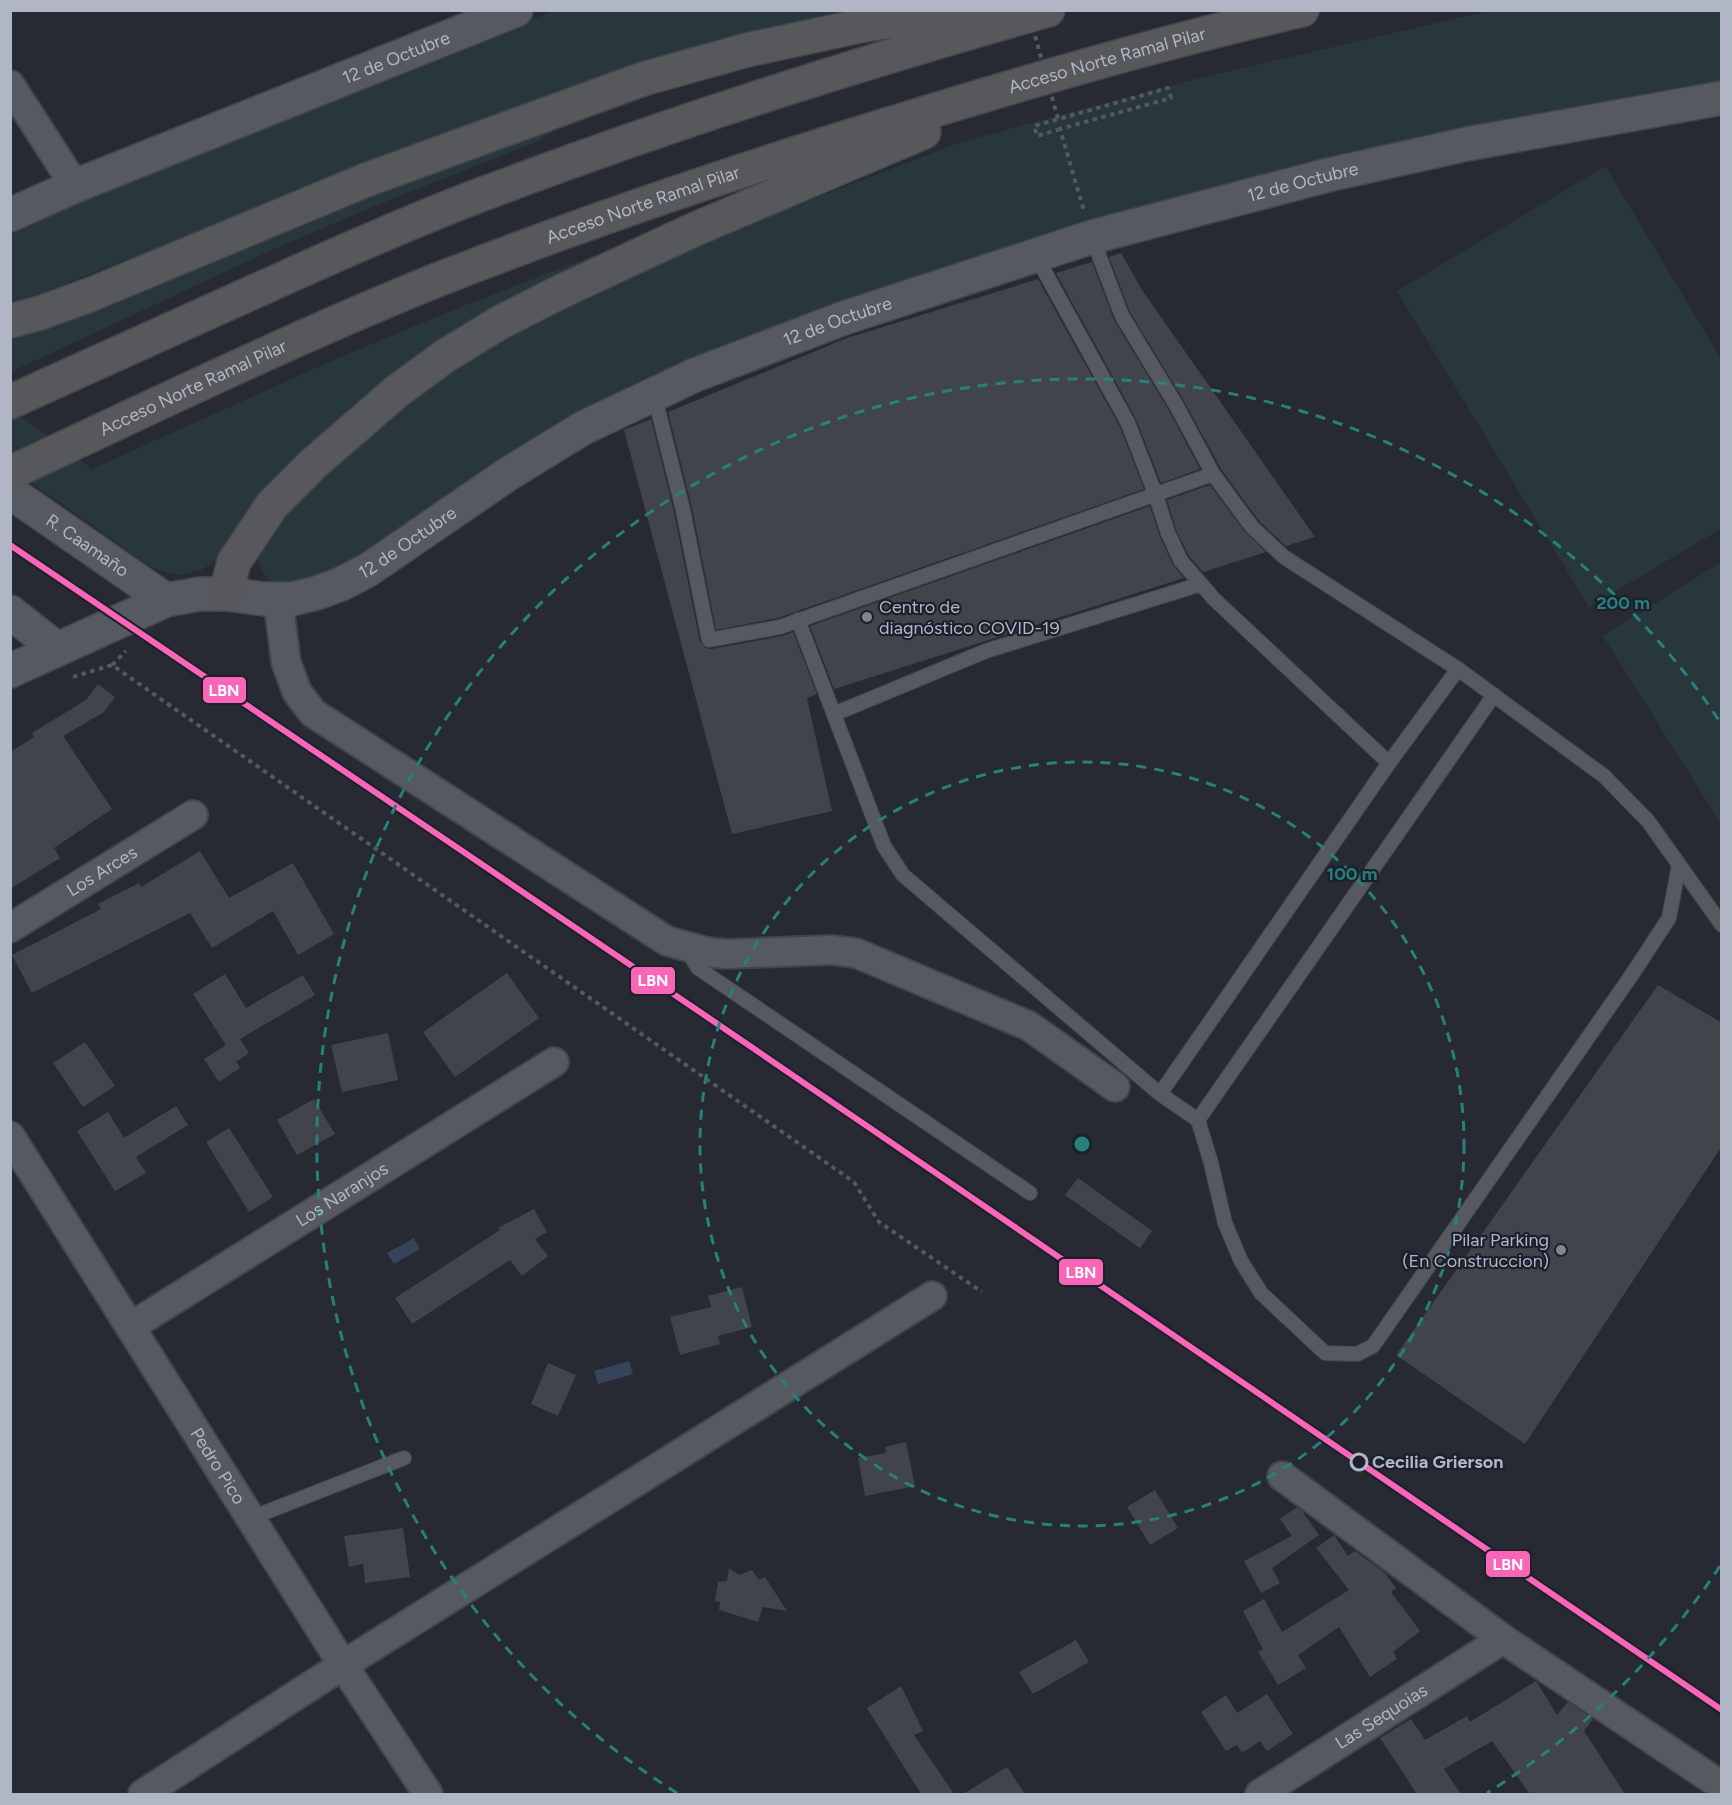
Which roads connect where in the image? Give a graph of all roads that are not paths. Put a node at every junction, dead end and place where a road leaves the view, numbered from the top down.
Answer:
1 (516, 10) edge
2 (975, 10) edge
3 (1048, 10) edge
4 (1302, 10) edge
5 (1072, 68) junction
6 (10, 85) edge
7 (1722, 98) edge
8 (75, 186) junction
9 (10, 214) edge
10 (1092, 237) junction
11 (1036, 256) junction
12 (10, 321) edge
13 (654, 394) junction
14 (10, 402) edge
15 (10, 473) edge
16 (1213, 474) junction
17 (10, 492) edge
18 (1155, 493) junction
19 (1201, 584) junction
20 (226, 594) junction
21 (278, 599) junction
22 (166, 600) junction
23 (10, 612) edge
24 (798, 620) junction
25 (61, 664) junction
26 (1458, 669) junction
27 (10, 671) edge
28 (1494, 695) junction
29 (834, 714) junction
30 (1389, 763) junction
31 (193, 816) dead end
32 (1679, 865) junction
33 (1722, 925) edge
34 (10, 928) edge
35 (684, 946) junction
36 (554, 1062) dead end
37 (1115, 1087) dead end
38 (1160, 1094) junction
39 (1198, 1120) junction
40 (10, 1136) edge
41 (1030, 1193) dead end
42 (932, 1296) dead end
43 (130, 1327) junction
44 (404, 1458) dead end
45 (1282, 1476) dead end
46 (251, 1518) junction
47 (1503, 1639) junction
48 (343, 1665) junction
49 (1722, 1786) edge
50 (143, 1794) edge
51 (428, 1794) edge
52 (1260, 1794) edge

1 - 8 street, 12 de Octubre
2 - 12 highway
3 - 14 highway
4 - 5 highway, Acceso Norte Ramal Pilar
5 - 15 highway, Acceso Norte Ramal Pilar
5 - 20 highway
6 - 8 street
7 - 10 street, 12 de Octubre
8 - 9 street, 12 de Octubre
10 - 11 street, 12 de Octubre
10 - 16 lane
11 - 13 street, 12 de Octubre
11 - 18 lane
13 - 21 street, 12 de Octubre
13 - 24 lane
16 - 18 lane
16 - 26 lane
17 - 22 street, R. Caamaño
18 - 19 lane
18 - 24 lane
19 - 29 lane
19 - 30 lane
20 - 21 street, 12 de Octubre
20 - 22 street, 12 de Octubre
21 - 35 street
22 - 25 street, 12 de Octubre
23 - 25 street
24 - 29 lane
25 - 27 street, 12 de Octubre
26 - 28 lane
26 - 30 lane
28 - 32 lane
28 - 39 lane
29 - 38 lane
30 - 38 lane
31 - 34 street, Los Arces
32 - 33 lane
32 - 39 lane
35 - 37 street
35 - 41 lane
36 - 43 street, Los Naranjos
38 - 39 lane
40 - 43 street, Pedro Pico
42 - 48 street
43 - 46 street, Pedro Pico
44 - 46 lane
45 - 47 street
46 - 48 street, Pedro Pico
47 - 49 street
47 - 52 street, Las Sequoias
48 - 50 street
48 - 51 street, Pedro Pico

